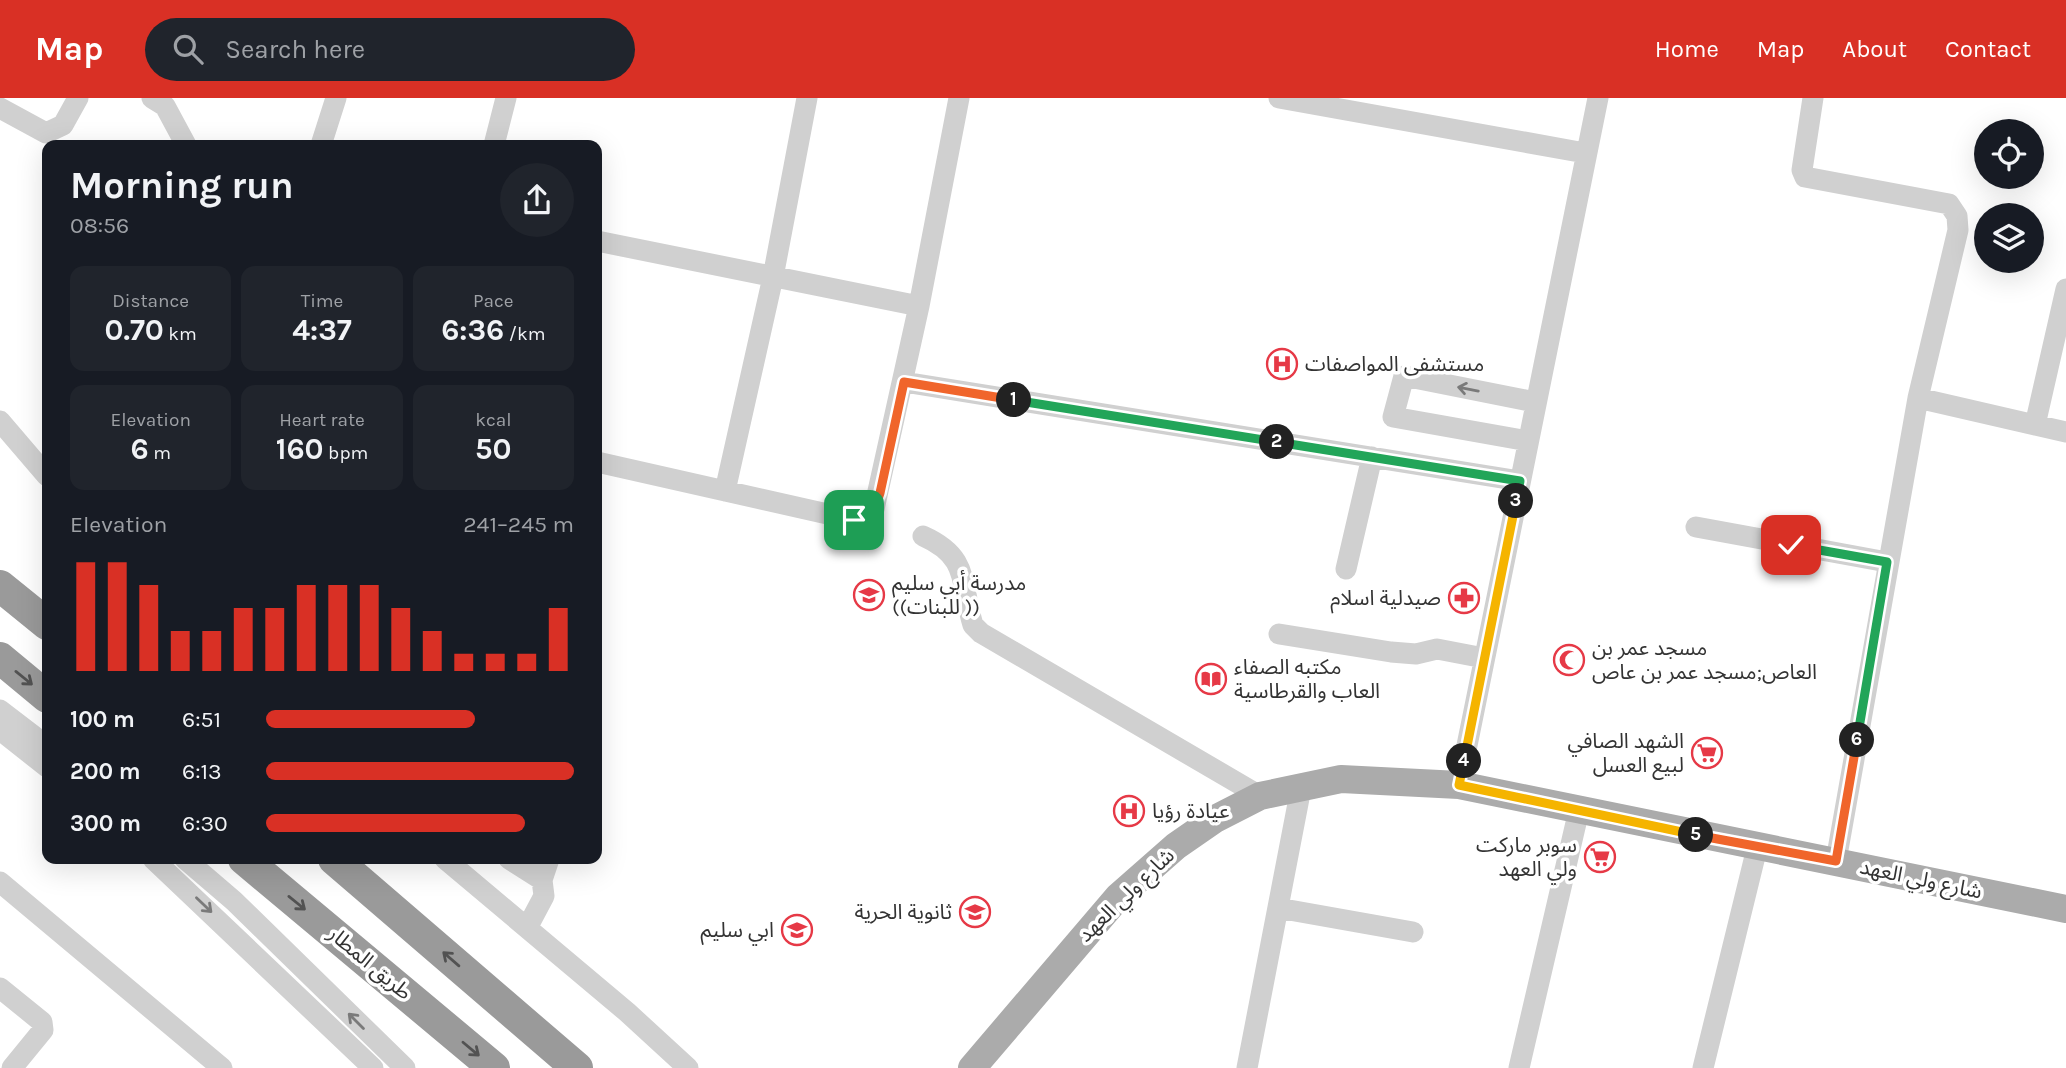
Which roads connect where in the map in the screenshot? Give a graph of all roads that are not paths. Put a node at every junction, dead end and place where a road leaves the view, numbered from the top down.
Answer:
1 (78, 98) edge
2 (152, 98) edge
3 (336, 98) edge
4 (506, 98) edge
5 (807, 98) edge
6 (959, 98) edge
7 (1279, 98) edge
8 (1598, 98) edge
9 (1813, 98) edge
10 (0, 108) edge
11 (183, 140) edge
12 (323, 140) edge
13 (495, 140) edge
14 (1585, 153) junction
15 (602, 243) edge
16 (773, 277) junction
17 (2066, 289) edge
18 (919, 306) junction
19 (904, 382) junction
20 (1918, 398) junction
21 (1535, 402) junction
22 (0, 421) edge
23 (2035, 425) junction
24 (2066, 432) edge
25 (1528, 441) junction
26 (1372, 457) junction
27 (602, 463) edge
28 (42, 470) edge
29 (1520, 481) junction
30 (725, 491) junction
31 (1696, 527) dead end
32 (923, 536) dead end
33 (1887, 562) junction
34 (1346, 569) dead end
35 (0, 586) edge
36 (42, 620) edge
37 (1279, 634) dead end
38 (0, 658) edge
39 (1484, 658) junction
40 (42, 693) edge
41 (0, 710) edge
42 (0, 730) edge
43 (42, 742) edge
44 (42, 763) edge
45 (1459, 785) junction
46 (1301, 788) junction
47 (1260, 796) junction
48 (1579, 810) junction
49 (1757, 848) junction
50 (1836, 861) junction
51 (158, 864) edge
52 (191, 864) edge
53 (250, 864) edge
54 (340, 864) edge
55 (451, 864) edge
56 (517, 864) edge
57 (547, 864) edge
58 (542, 880) junction
59 (0, 882) edge
60 (1278, 908) junction
61 (2066, 909) edge
62 (527, 928) junction
63 (1413, 932) dead end
64 (0, 988) edge
65 (12, 1068) edge
66 (222, 1068) edge
67 (373, 1068) edge
68 (405, 1068) edge
69 (495, 1068) edge
70 (577, 1068) edge
71 (688, 1068) edge
72 (972, 1068) edge
73 (1247, 1068) edge
74 (1519, 1068) edge
75 (1703, 1068) edge

1 - 10 street
2 - 11 street
3 - 12 street
4 - 13 street
5 - 16 street
6 - 18 street
7 - 14 street
8 - 14 street
9 - 20 street
14 - 21 street
15 - 16 street
16 - 18 street
16 - 30 street
17 - 23 street
18 - 19 street
19 - 26 street
19 - 30 street
20 - 23 street
20 - 33 street
21 - 25 street
21 -> 25 street
22 - 28 street
23 - 24 street
25 - 29 street
26 - 29 street
26 - 34 street
27 - 30 street
29 - 39 street
31 - 33 street
32 - 47 street
33 - 50 street
35 - 36 highway
37 - 39 street
38 -> 40 highway
39 - 45 street
41 - 43 street
42 - 44 street
45 - 46 main road, شارع ولي العهد
45 - 48 main road, شارع ولي العهد
46 - 47 main road, شارع ولي العهد
46 - 60 street
47 - 72 main road, شارع ولي العهد
48 - 49 main road, شارع ولي العهد
48 - 74 street
49 - 50 main road, شارع ولي العهد
49 - 75 street
50 - 61 main road, شارع ولي العهد
51 -> 67 street
68 -> 52 street
53 -> 69 highway, طريق المطار
70 -> 54 highway
55 - 62 street
56 - 58 street
57 - 58 street
58 - 62 street
59 - 66 street
60 - 63 street
60 - 73 street
62 - 71 street
64 - 65 street

